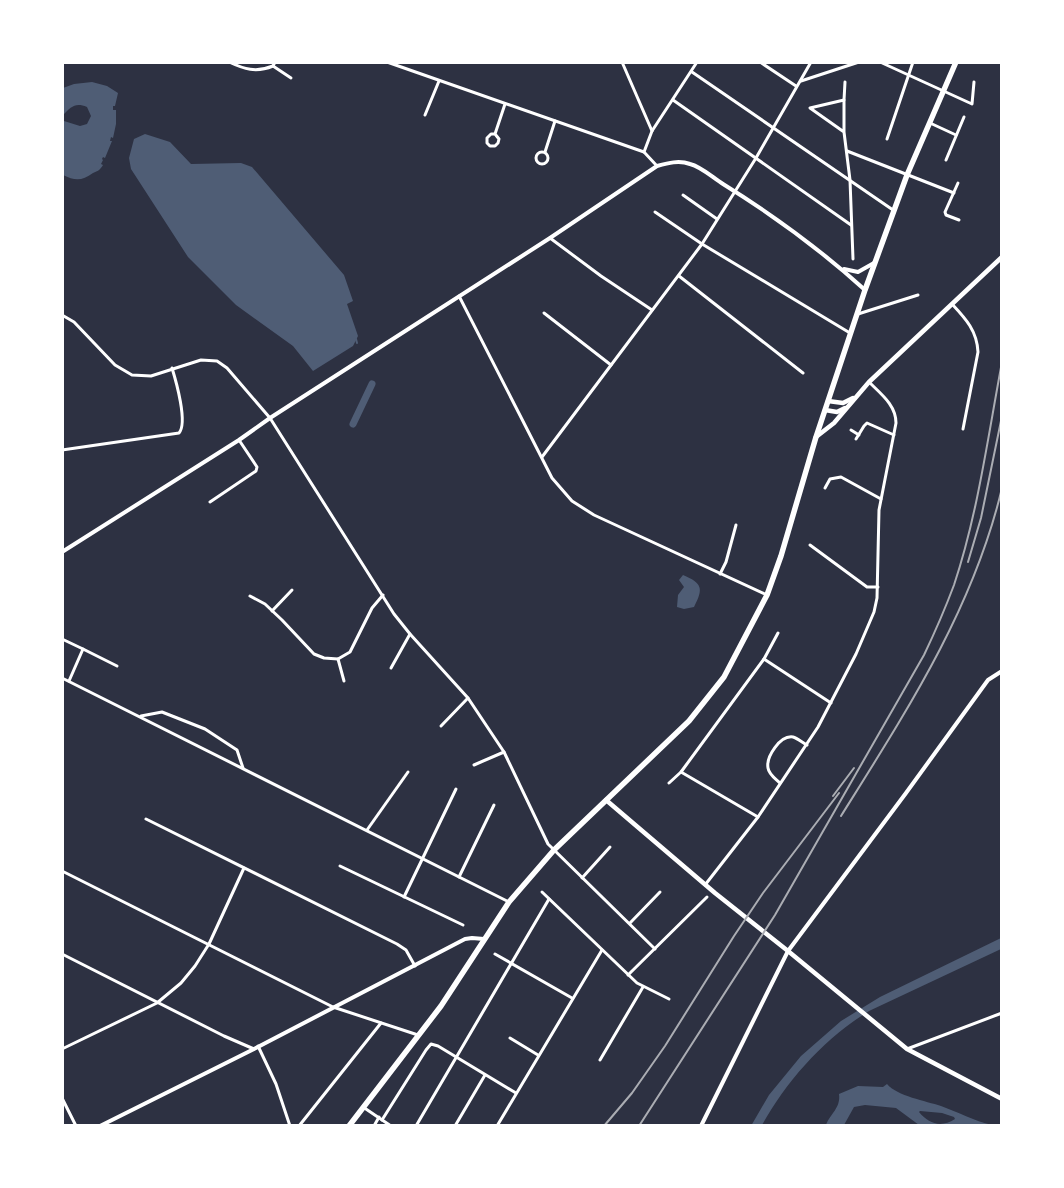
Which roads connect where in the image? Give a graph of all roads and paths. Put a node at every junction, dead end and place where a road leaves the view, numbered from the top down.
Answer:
1 (229, 62) edge
2 (387, 62) edge
3 (622, 62) edge
4 (697, 62) edge
5 (760, 62) edge
6 (811, 62) edge
7 (859, 62) edge
8 (880, 62) edge
9 (913, 62) edge
10 (956, 62) edge
11 (274, 64) edge
12 (692, 72) junction
13 (910, 76) junction
14 (291, 78) dead end
15 (439, 81) junction
16 (800, 81) junction
17 (845, 82) dead end
18 (974, 82) dead end
19 (796, 86) junction
20 (944, 91) junction
21 (673, 100) junction
22 (844, 100) junction
23 (505, 104) junction
24 (425, 115) dead end
25 (964, 117) dead end
26 (555, 122) junction
27 (929, 123) junction
28 (773, 127) junction
29 (652, 131) junction
30 (844, 132) junction
31 (495, 134) dead end
32 (956, 135) junction
33 (887, 139) dead end
34 (545, 152) dead end
35 (644, 152) junction
36 (847, 152) junction
37 (756, 158) junction
38 (946, 160) dead end
39 (656, 166) junction
40 (907, 175) junction
41 (850, 180) junction
42 (958, 183) dead end
43 (735, 191) junction
44 (954, 193) junction
45 (683, 195) dead end
46 (894, 210) junction
47 (655, 212) dead end
48 (717, 219) junction
49 (960, 220) dead end
50 (852, 225) junction
51 (550, 238) junction
52 (702, 244) junction
53 (1002, 257) edge
54 (853, 259) dead end
55 (875, 263) junction
56 (842, 269) junction
57 (679, 276) junction
58 (865, 290) junction
59 (918, 295) dead end
60 (459, 296) junction
61 (952, 304) junction
62 (652, 310) junction
63 (544, 313) dead end
64 (858, 314) junction
65 (62, 315) edge
66 (851, 333) junction
67 (610, 366) junction
68 (172, 368) junction
69 (803, 373) dead end
70 (869, 382) junction
71 (854, 397) junction
72 (828, 401) junction
73 (846, 408) junction
74 (825, 410) junction
75 (270, 418) junction
76 (963, 429) dead end
77 (851, 430) dead end
78 (859, 435) junction
79 (894, 435) junction
80 (816, 436) junction
81 (856, 439) dead end
82 (239, 440) junction
83 (62, 450) edge
84 (542, 457) junction
85 (824, 476) dead end
86 (830, 479) junction
87 (825, 488) dead end
88 (881, 499) junction
89 (210, 502) dead end
90 (736, 526) dead end
91 (810, 545) dead end
92 (62, 552) edge
93 (720, 574) junction
94 (878, 587) junction
95 (292, 590) dead end
96 (383, 595) junction
97 (767, 595) junction
98 (250, 596) dead end
99 (272, 611) junction
100 (778, 633) dead end
101 (410, 634) junction
102 (62, 639) edge
103 (83, 649) junction
104 (338, 659) junction
105 (764, 659) junction
106 (117, 666) dead end
107 (391, 668) dead end
108 (1002, 671) edge
109 (62, 678) edge
110 (69, 681) junction
111 (344, 681) dead end
112 (468, 698) junction
113 (831, 703) junction
114 (140, 716) junction
115 (441, 726) dead end
116 (807, 745) junction
117 (504, 752) junction
118 (474, 765) dead end
119 (243, 768) junction
120 (408, 772) dead end
121 (680, 772) junction
122 (669, 783) dead end
123 (780, 783) junction
124 (456, 789) dead end
125 (606, 800) junction
126 (494, 805) dead end
127 (758, 817) junction
128 (146, 819) dead end
129 (367, 830) junction
130 (610, 847) dead end
131 (554, 850) junction
132 (424, 859) junction
133 (340, 866) dead end
134 (244, 868) junction
135 (62, 871) edge
136 (460, 877) junction
137 (582, 878) junction
138 (705, 884) junction
139 (542, 892) dead end
140 (660, 892) dead end
141 (404, 897) junction
142 (707, 897) dead end
143 (549, 899) junction
144 (509, 902) junction
145 (630, 923) junction
146 (463, 925) dead end
147 (484, 939) junction
148 (209, 944) junction
149 (655, 949) junction
150 (602, 950) junction
151 (788, 951) junction
152 (62, 954) edge
153 (495, 954) dead end
154 (511, 963) junction
155 (415, 966) junction
156 (628, 975) junction
157 (643, 987) junction
158 (572, 998) junction
159 (669, 999) dead end
160 (157, 1003) junction
161 (333, 1007) junction
162 (1002, 1013) edge
163 (381, 1023) junction
164 (420, 1035) junction
165 (510, 1038) dead end
166 (256, 1047) junction
167 (62, 1048) edge
168 (907, 1049) junction
169 (538, 1055) junction
170 (456, 1057) junction
171 (600, 1060) dead end
172 (484, 1075) junction
173 (516, 1093) junction
174 (62, 1098) edge
175 (1002, 1099) edge
176 (363, 1107) junction
177 (380, 1118) junction
178 (499, 1125) edge
179 (76, 1126) edge
180 (100, 1126) edge
181 (290, 1126) edge
182 (299, 1126) edge
183 (348, 1126) edge
184 (374, 1126) edge
185 (391, 1126) edge
186 (416, 1126) edge
187 (454, 1126) edge
188 (701, 1126) edge

1 - 11 street
2 - 15 street
3 - 29 street
4 - 12 street
5 - 19 street
6 - 16 street
7 - 16 street
8 - 13 street
9 - 13 street
10 - 20 highway
11 - 14 street
12 - 21 street
12 - 28 street
13 - 20 street
13 - 33 street
15 - 23 street
15 - 24 street
16 - 19 street
17 - 22 street
18 - 20 street
19 - 28 street
20 - 27 highway
21 - 29 street
21 - 37 street
22 - 30 street
22 - 30 street
23 - 26 street
23 - 31 street
25 - 32 street
26 - 34 street
26 - 35 street
27 - 32 street
27 - 40 highway
28 - 37 street
28 - 41 street
29 - 35 street
30 - 36 street
32 - 38 street
35 - 39 street
36 - 40 street
36 - 41 street
37 - 43 street
37 - 50 street
39 - 43 street
39 - 51 street
40 - 44 street
40 - 46 highway
41 - 46 street
41 - 50 street
42 - 44 street
43 - 48 street
43 - 56 street
44 - 49 street
45 - 48 street
46 - 55 highway
47 - 52 street
48 - 52 street
50 - 54 street
51 - 60 street
51 - 62 street
52 - 57 street
52 - 66 street
53 - 61 main road
55 - 56 street
55 - 58 highway
56 - 58 street
57 - 62 street
57 - 69 street
58 - 64 highway
59 - 64 street
60 - 75 street
60 - 84 street
61 - 70 main road
61 - 76 street
62 - 67 street
63 - 67 street
64 - 66 highway
65 - 68 street
66 - 72 highway
67 - 84 street
68 - 75 street
68 - 83 street
70 - 71 main road
70 - 79 street
71 - 72 main road
71 - 73 main road
72 - 74 highway
73 - 74 main road
73 - 80 main road
74 - 80 highway
75 - 82 street
75 - 96 street
77 - 78 street
78 - 79 street
78 - 81 street
79 - 88 street
80 - 97 highway
82 - 89 street
82 - 92 street
84 - 93 street
85 - 86 street
86 - 87 street
86 - 88 street
88 - 94 street
90 - 93 street
91 - 94 street
93 - 97 street
94 - 113 street
95 - 99 street
96 - 101 street
96 - 104 street
97 - 125 highway
98 - 99 street
99 - 104 street
100 - 105 street
101 - 107 street
101 - 112 street
102 - 103 street
103 - 106 street
103 - 110 street
104 - 111 street
105 - 113 street
105 - 121 street
108 - 151 street
109 - 110 street
110 - 114 street
112 - 115 street
112 - 117 street
113 - 116 street
114 - 119 street
114 - 119 street
116 - 123 street
116 - 123 street
117 - 118 street
117 - 131 street
119 - 129 street
120 - 129 street
121 - 122 street
121 - 127 street
123 - 127 street
124 - 132 street
125 - 131 highway
125 - 138 main road
126 - 136 street
127 - 138 street
128 - 134 street
129 - 132 street
130 - 137 street
131 - 137 street
131 - 144 highway
132 - 136 street
132 - 141 street
133 - 141 street
134 - 148 street
134 - 155 street
135 - 148 street
136 - 144 street
137 - 145 street
138 - 151 main road
139 - 143 street
140 - 145 street
141 - 146 street
142 - 149 street
143 - 150 street
143 - 154 street
144 - 147 highway
145 - 149 street
147 - 155 street
147 - 164 highway
148 - 160 street
148 - 161 street
149 - 156 street
150 - 156 street
150 - 158 street
151 - 168 main road
151 - 188 street
152 - 160 street
153 - 154 street
154 - 158 street
154 - 170 street
155 - 161 street
156 - 157 street
157 - 159 street
157 - 171 street
158 - 169 street
160 - 166 street
160 - 167 street
161 - 163 street
161 - 166 street
162 - 168 street
163 - 164 street
163 - 182 street
164 - 176 highway
165 - 169 street
166 - 180 street
166 - 181 street
168 - 175 main road
169 - 173 street
170 - 172 street
170 - 177 street
170 - 186 street
172 - 173 street
172 - 187 street
173 - 178 street
174 - 179 street
176 - 177 street
176 - 183 highway
177 - 184 street
177 - 185 street

